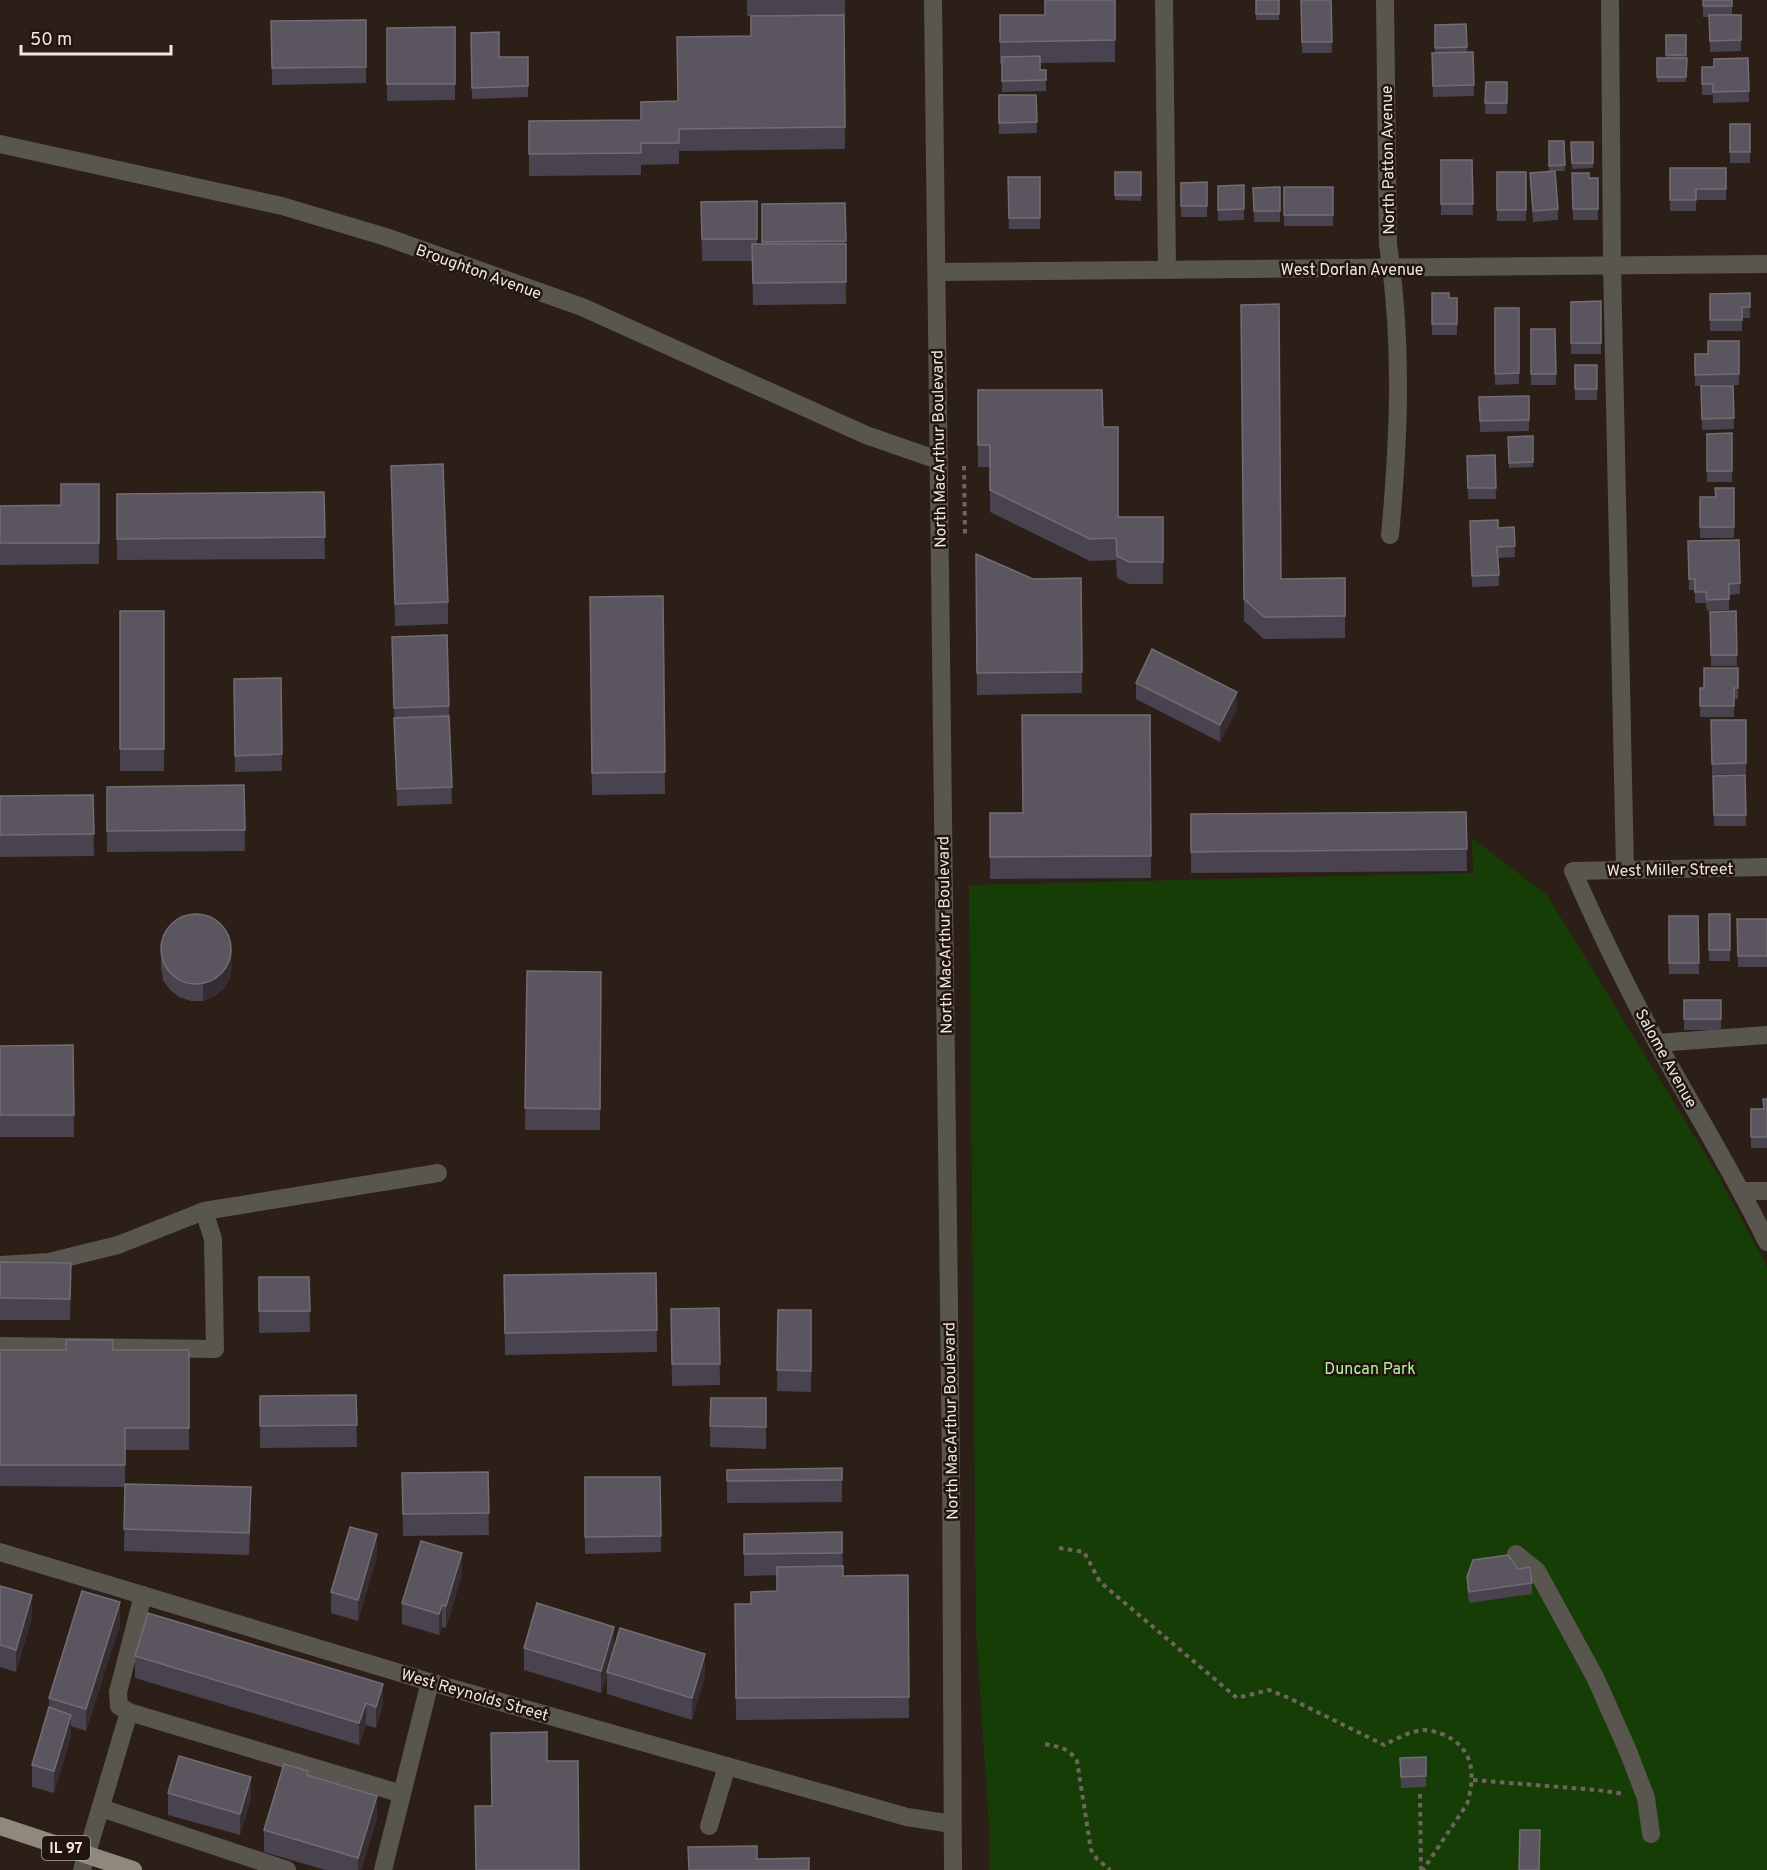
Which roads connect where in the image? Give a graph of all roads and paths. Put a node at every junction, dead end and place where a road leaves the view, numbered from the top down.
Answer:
1 (933, 0) edge
2 (1164, 0) edge
3 (1385, 0) edge
4 (1610, 0) edge
5 (0, 144) edge
6 (1767, 264) edge
7 (1612, 266) junction
8 (1392, 268) junction
9 (1167, 270) junction
10 (937, 272) junction
11 (938, 460) junction
12 (964, 466) dead end
13 (965, 534) dead end
14 (1389, 535) dead end
15 (1767, 867) edge
16 (1625, 870) junction
17 (1573, 871) joint
18 (1767, 1035) edge
19 (1658, 1043) junction
20 (438, 1173) dead end
21 (1742, 1191) junction
22 (1767, 1191) edge
23 (204, 1210) junction
24 (1767, 1242) edge
25 (0, 1265) edge
26 (0, 1346) edge
27 (1059, 1548) dead end
28 (0, 1552) edge
29 (1516, 1554) dead end
30 (143, 1595) junction
31 (430, 1682) junction
32 (129, 1712) junction
33 (1045, 1744) dead end
34 (727, 1766) junction
35 (1473, 1780) junction
36 (402, 1794) junction
37 (1420, 1794) dead end
38 (1646, 1798) junction
39 (101, 1808) junction
40 (952, 1824) junction
41 (0, 1826) edge
42 (709, 1826) dead end
43 (1650, 1834) dead end
44 (85, 1862) edge
45 (133, 1870) edge
46 (287, 1870) edge
47 (383, 1870) edge
48 (953, 1870) edge
49 (1110, 1870) edge
50 (1422, 1870) edge

1 - 10 street, North MacArthur Boulevard
2 - 9 street
3 - 8 street, North Patton Avenue
4 - 7 street
5 - 11 street, Broughton Avenue
6 - 7 street, West Dorlan Avenue
7 - 8 street, West Dorlan Avenue
7 - 16 street
8 - 9 street, West Dorlan Avenue
8 - 14 street, North Patton Avenue
9 - 10 street, West Dorlan Avenue
10 - 11 street, North MacArthur Boulevard
11 - 40 street, North MacArthur Boulevard
12 - 13 path
15 - 16 street, West Miller Street
16 - 17 street, West Miller Street
17 - 19 street, Salome Avenue
18 - 19 street
19 - 21 street, Salome Avenue
20 - 23 street
21 - 22 street
21 - 24 street, Salome Avenue
23 - 25 street
23 - 26 street
27 - 35 path
28 - 30 street, West Reynolds Street
29 - 38 street
30 - 31 street, West Reynolds Street
30 - 32 street
31 - 34 street, West Reynolds Street
31 - 36 street
32 - 36 street
32 - 39 street
33 - 49 path
34 - 40 street, West Reynolds Street
34 - 42 street
35 - 38 path
35 - 50 path
36 - 47 street
37 - 50 path
38 - 43 street
39 - 44 street
39 - 46 street
40 - 48 street, North MacArthur Boulevard
41 - 44 main road, IL 97
44 - 45 main road, IL 97

